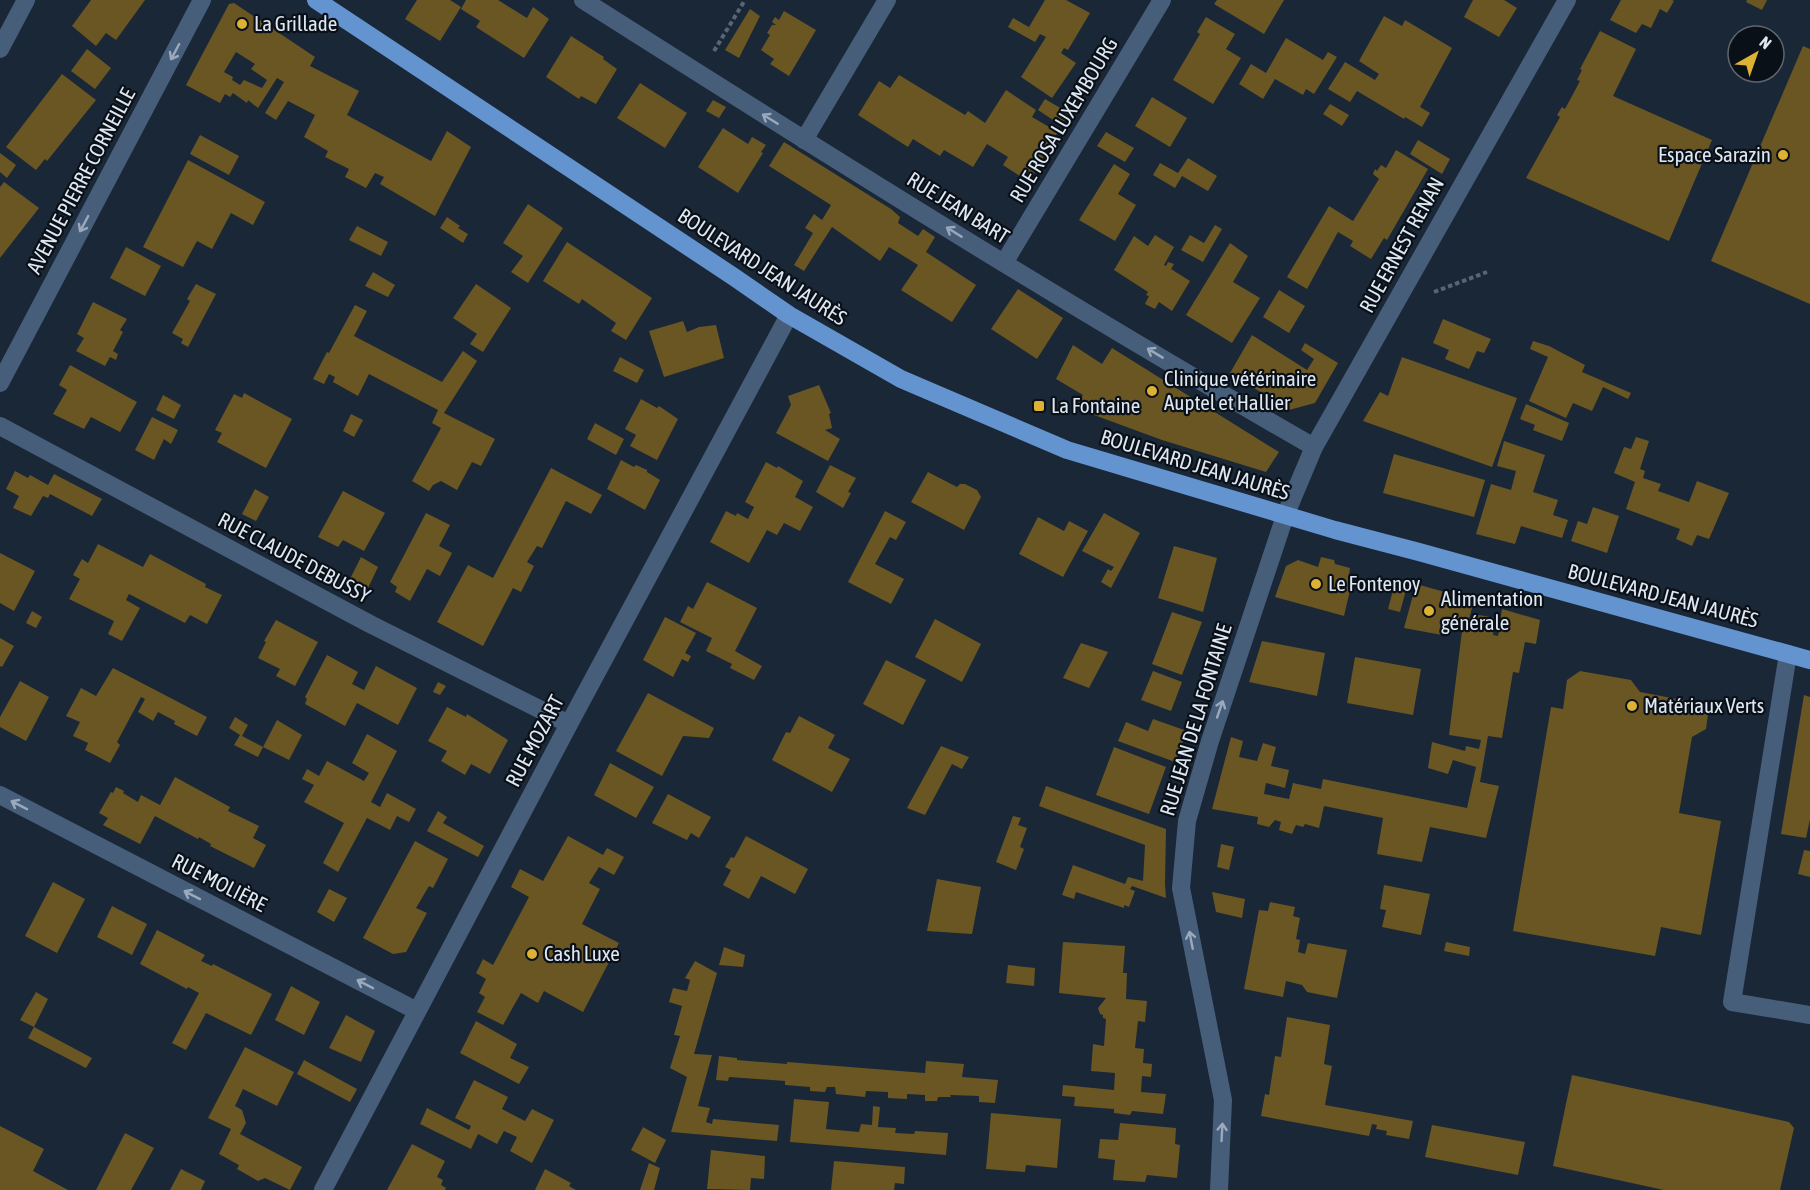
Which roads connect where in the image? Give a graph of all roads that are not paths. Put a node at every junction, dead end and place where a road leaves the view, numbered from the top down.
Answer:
1 (26, 0) edge
2 (202, 0) edge
3 (316, 0) edge
4 (583, 0) edge
5 (887, 0) edge
6 (1162, 0) edge
7 (1567, 0) edge
8 (0, 49) edge
9 (804, 140) junction
10 (1004, 263) junction
11 (789, 315) junction
12 (0, 383) edge
13 (0, 426) edge
14 (1314, 447) junction
15 (1285, 516) junction
16 (1788, 654) junction
17 (1810, 660) edge
18 (569, 724) junction
19 (0, 795) edge
20 (417, 1011) junction
21 (1810, 1015) edge
22 (323, 1190) edge
23 (1219, 1190) edge

1 - 8 street
2 -> 12 street, AVENUE PIERRE CORNEILLE
3 - 11 main road, BOULEVARD JEAN JAURÈS
9 -> 4 street, RUE JEAN BART
5 - 9 street
6 - 10 street, RUE ROSA LUXEMBOURG
7 - 14 street, RUE ERNEST RENAN
10 -> 9 street, RUE JEAN BART
14 -> 10 street, RUE JEAN BART
11 - 15 main road, BOULEVARD JEAN JAURÈS
11 - 18 street, RUE MOZART
13 - 18 street, RUE CLAUDE DEBUSSY
14 - 15 street, RUE ERNEST RENAN
15 - 16 main road, BOULEVARD JEAN JAURÈS
23 -> 15 street, RUE JEAN DE LA FONTAINE
16 - 17 main road, BOULEVARD JEAN JAURÈS
16 - 21 street
18 - 20 street, RUE MOZART
20 -> 19 street, RUE MOLIÈRE
20 - 22 street, RUE MOZART

